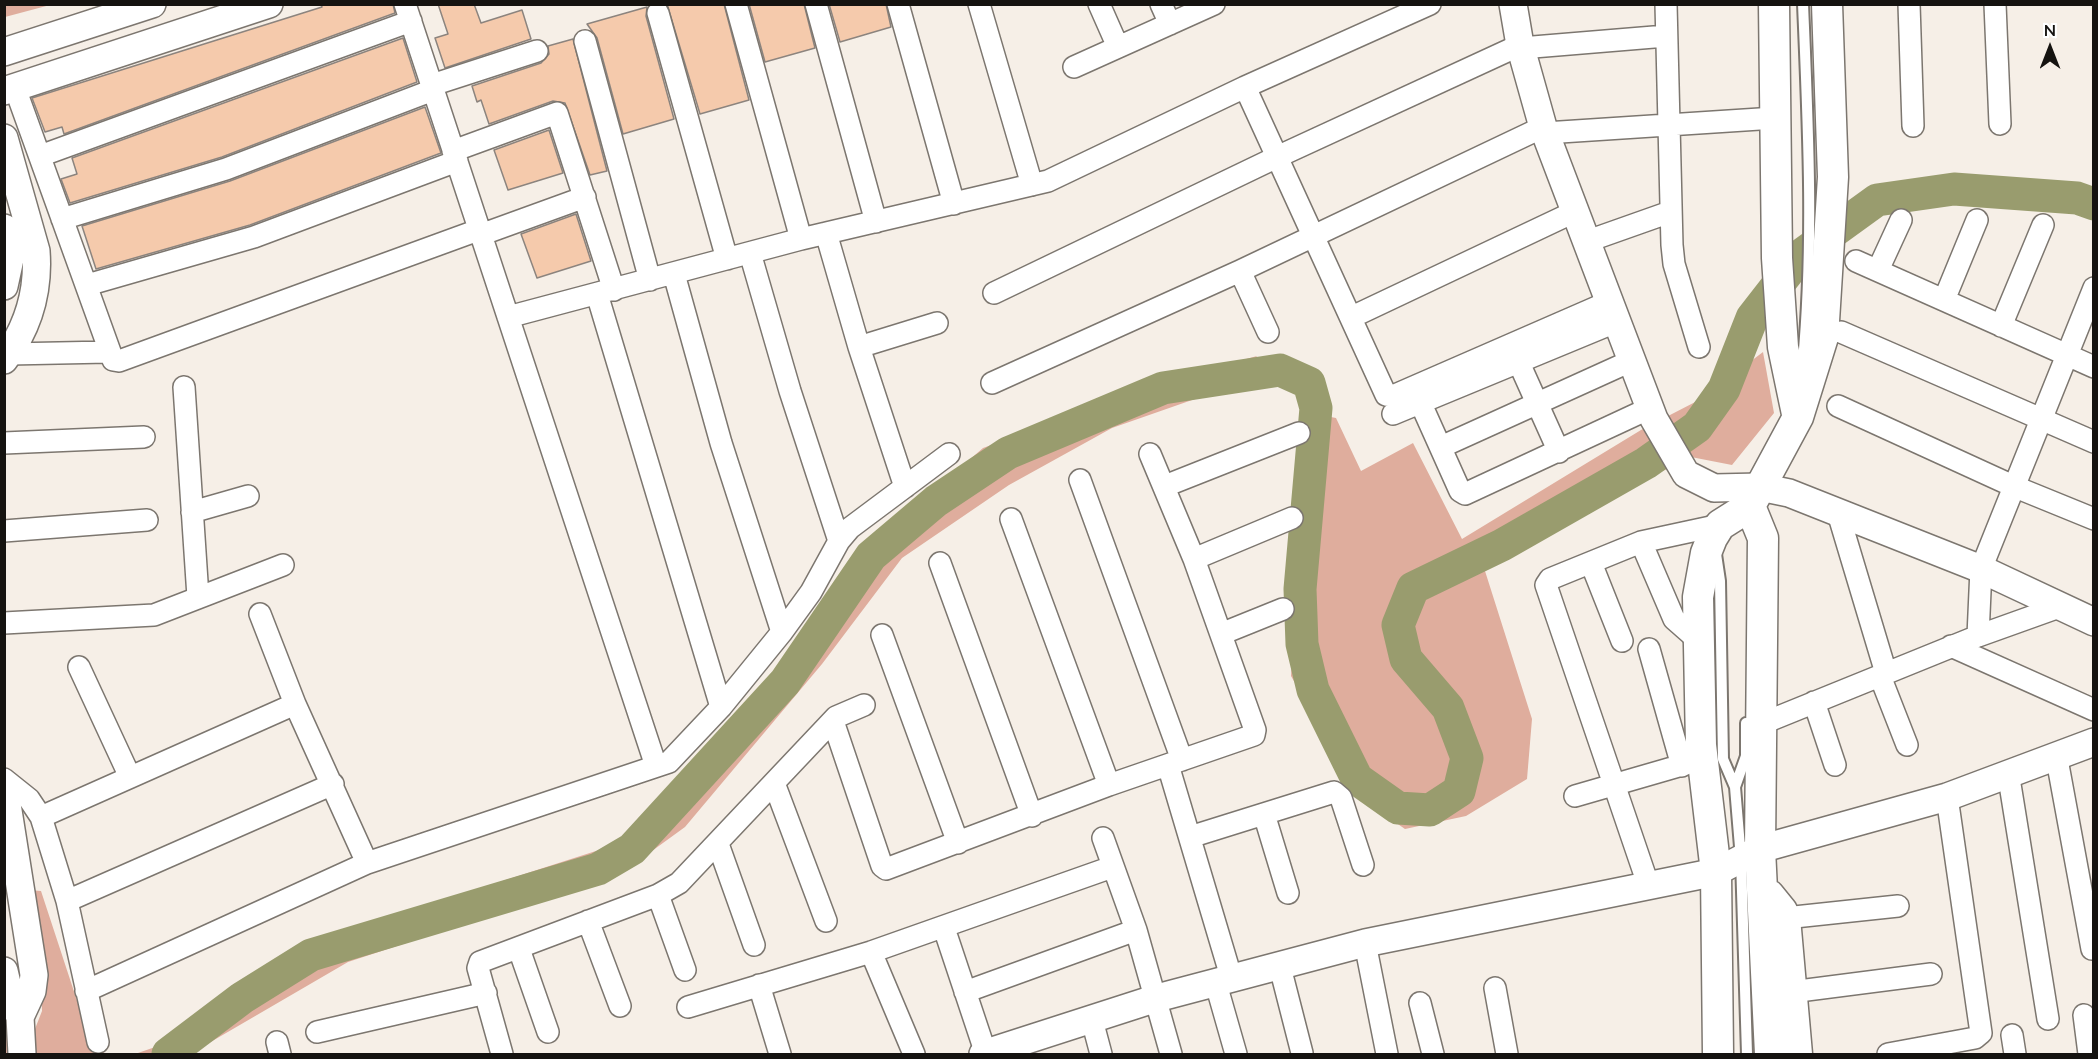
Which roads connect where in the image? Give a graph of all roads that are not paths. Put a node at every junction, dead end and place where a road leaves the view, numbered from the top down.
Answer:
1 (152, 4) edge
2 (269, 4) edge
3 (736, 4) edge
4 (816, 4) edge
5 (898, 4) edge
6 (979, 4) edge
7 (1099, 4) edge
8 (1161, 4) edge
9 (1430, 4) edge
10 (1513, 4) edge
11 (1666, 4) edge
12 (1774, 4) edge
13 (1803, 4) edge
14 (1827, 4) edge
15 (1909, 4) edge
16 (1995, 4) edge
17 (1207, 6) edge
18 (408, 13) edge
19 (658, 13) dead end
20 (1170, 24) junction
21 (1666, 36) junction
22 (585, 41) dead end
23 (1118, 47) junction
24 (1521, 47) junction
25 (537, 51) dead end
26 (4, 52) edge
27 (1074, 67) dead end
28 (433, 87) junction
29 (1245, 87) junction
30 (10, 90) edge
31 (1775, 118) junction
32 (1668, 123) junction
33 (2000, 123) dead end
34 (1913, 126) dead end
35 (1544, 130) junction
36 (4, 138) edge
37 (39, 156) junction
38 (455, 156) junction
39 (1277, 157) junction
40 (1032, 186) junction
41 (585, 197) junction
42 (954, 204) junction
43 (1576, 211) junction
44 (1670, 212) junction
45 (62, 219) junction
46 (1901, 220) dead end
47 (1977, 220) dead end
48 (876, 222) junction
49 (2043, 225) dead end
50 (482, 232) junction
51 (826, 233) junction
52 (5, 234) edge
53 (1315, 236) junction
54 (801, 239) junction
55 (1588, 241) junction
56 (750, 253) junction
57 (727, 259) junction
58 (1856, 261) dead end
59 (1878, 270) junction
60 (1240, 271) junction
61 (674, 274) junction
62 (650, 280) junction
63 (87, 285) junction
64 (4, 286) edge
65 (605, 292) junction
66 (994, 293) dead end
67 (2093, 293) edge
68 (1944, 300) junction
69 (1615, 311) junction
70 (508, 317) junction
71 (1352, 317) junction
72 (937, 323) dead end
73 (2001, 326) junction
74 (1268, 332) dead end
75 (1841, 332) dead end
76 (858, 347) junction
77 (1699, 347) dead end
78 (108, 352) junction
79 (2067, 356) junction
80 (7, 357) edge
81 (1633, 360) junction
82 (1520, 363) junction
83 (2094, 367) edge
84 (992, 383) dead end
85 (184, 387) dead end
86 (1421, 404) junction
87 (1538, 404) junction
88 (1838, 406) dead end
89 (1393, 414) dead end
90 (1652, 414) junction
91 (1798, 417) junction
92 (2039, 420) junction
93 (1299, 433) dead end
94 (144, 437) dead end
95 (2094, 442) edge
96 (4, 443) edge
97 (1440, 447) junction
98 (1559, 452) junction
99 (949, 454) dead end
100 (1150, 454) dead end
101 (1080, 480) dead end
102 (1165, 486) junction
103 (2013, 486) junction
104 (905, 487) junction
105 (248, 496) dead end
106 (1755, 497) junction
107 (192, 512) junction
108 (1838, 513) junction
109 (1292, 518) dead end
110 (1011, 519) dead end
111 (2094, 519) edge
112 (147, 520) dead end
113 (4, 531) edge
114 (1716, 532) junction
115 (1763, 538) junction
116 (839, 540) junction
117 (1641, 542) junction
118 (1194, 559) junction
119 (940, 563) dead end
120 (1592, 563) junction
121 (1749, 564) dead end
122 (283, 566) dead end
123 (1981, 569) junction
124 (198, 597) junction
125 (1282, 609) dead end
126 (2081, 613) edge
127 (260, 614) dead end
128 (4, 623) edge
129 (782, 632) junction
130 (1221, 634) junction
131 (882, 635) dead end
132 (1978, 636) junction
133 (1622, 641) dead end
134 (1699, 641) junction
135 (1951, 646) junction
136 (1649, 649) dead end
137 (79, 667) dead end
138 (1883, 674) junction
139 (1814, 702) junction
140 (295, 704) junction
141 (864, 705) dead end
142 (721, 707) junction
143 (2094, 710) edge
144 (1754, 717) junction
145 (833, 721) junction
146 (2094, 742) edge
147 (1906, 745) dead end
148 (2056, 754) junction
149 (1175, 762) junction
150 (1692, 762) junction
151 (1835, 765) dead end
152 (656, 766) junction
153 (2008, 772) junction
154 (130, 777) junction
155 (4, 779) edge
156 (774, 783) junction
157 (333, 784) junction
158 (4, 785) edge
159 (1109, 785) junction
160 (1614, 785) junction
161 (1735, 787) junction
162 (1575, 796) dead end
163 (1947, 797) junction
164 (1264, 814) junction
165 (1032, 816) junction
166 (41, 817) junction
167 (1190, 837) junction
168 (1102, 838) dead end
169 (958, 843) junction
170 (718, 844) junction
171 (1739, 860) junction
172 (367, 863) junction
173 (1363, 865) dead end
174 (1112, 867) junction
175 (1649, 887) junction
176 (1763, 889) junction
177 (1288, 893) dead end
178 (658, 895) junction
179 (67, 901) junction
180 (1898, 906) dead end
181 (1717, 914) junction
182 (1785, 918) junction
183 (588, 921) junction
184 (826, 921) dead end
185 (944, 928) junction
186 (1136, 930) junction
187 (1365, 943) junction
188 (754, 945) dead end
189 (519, 949) junction
190 (2092, 949) edge
191 (871, 952) junction
192 (1280, 967) junction
193 (685, 970) dead end
194 (4, 971) edge
195 (1930, 974) dead end
196 (1224, 982) junction
197 (759, 985) junction
198 (1495, 988) dead end
199 (86, 991) junction
200 (965, 992) junction
201 (1791, 992) junction
202 (486, 993) junction
203 (1157, 998) junction
204 (1420, 1003) dead end
205 (620, 1006) dead end
206 (688, 1007) dead end
207 (2084, 1015) dead end
208 (2048, 1019) dead end
209 (1092, 1020) junction
210 (316, 1032) dead end
211 (548, 1032) dead end
212 (21, 1034) edge
213 (98, 1042) dead end
214 (1032, 1047) edge
215 (1943, 1049) edge
216 (1302, 1053) edge
217 (502, 1054) edge
218 (780, 1054) edge
219 (914, 1054) edge
220 (984, 1054) edge
221 (1101, 1054) edge
222 (1171, 1054) edge
223 (1236, 1054) edge
224 (1387, 1054) edge
225 (1433, 1054) edge
226 (1507, 1054) edge
227 (1700, 1054) edge
228 (1718, 1054) edge
229 (1747, 1054) edge
230 (1770, 1054) edge
231 (1797, 1054) edge
232 (1888, 1054) edge
233 (2089, 1054) edge

1 - 26 street
2 - 30 street
3 - 54 street
4 - 48 street
5 - 42 street
6 - 40 street
7 - 23 street
8 - 20 street
9 - 29 street
10 - 24 street
11 - 21 street
12 - 31 main road
13 - 91 lane
14 - 91 main road
15 - 34 street
16 - 33 street
17 - 20 street
18 - 28 street
18 - 37 street
19 - 57 street
20 - 23 street
21 - 24 street
21 - 32 street
22 - 62 street
23 - 27 street
24 - 35 street
24 - 39 street
25 - 28 street
28 - 38 street
28 - 45 street
29 - 39 street
29 - 40 street
30 - 37 street
31 - 32 street
31 - 91 main road
32 - 35 street
32 - 44 street
35 - 43 street
35 - 53 street
36 - 80 street
37 - 45 street
38 - 41 street
38 - 50 street
38 - 63 street
39 - 53 street
39 - 66 street
40 - 42 street
41 - 50 street
41 - 65 street
42 - 48 street
43 - 55 street
43 - 71 street
44 - 55 street
44 - 77 street
45 - 63 street
46 - 59 street
47 - 68 street
48 - 51 street
49 - 73 street
50 - 70 street
50 - 78 street
51 - 54 street
51 - 76 street
52 - 64 street
53 - 60 street
53 - 71 street
54 - 56 street
55 - 69 street
56 - 57 street
56 - 116 street
57 - 61 street
58 - 59 street
59 - 68 street
60 - 74 street
60 - 84 street
61 - 62 street
61 - 129 street
62 - 65 street
63 - 78 street
65 - 70 street
65 - 142 street
67 - 79 street
68 - 73 street
69 - 71 street
69 - 81 street
69 - 82 street
70 - 152 street
72 - 76 street
73 - 79 street
75 - 92 street
76 - 104 street
78 - 80 street
79 - 83 street
79 - 92 street
81 - 87 street
81 - 90 street
82 - 86 street
82 - 87 street
85 - 107 street
86 - 89 street
86 - 97 street
87 - 97 street
87 - 98 street
88 - 103 street
90 - 98 street
90 - 106 street
91 - 106 main road
92 - 95 street
92 - 103 street
93 - 102 street
94 - 96 street
97 - 98 street
99 - 104 street
100 - 102 street
101 - 149 street
102 - 118 street
103 - 111 street
103 - 123 street
104 - 116 street
105 - 107 street
106 - 108 street
106 - 114 main road
106 - 115 main road
107 - 124 street
108 - 123 street
108 - 138 street
109 - 118 street
110 - 159 street
112 - 113 street
114 - 117 street
114 - 134 main road
114 - 161 lane
115 - 121 lane
115 - 144 main road
116 - 129 street
117 - 120 street
117 - 134 street
118 - 130 street
119 - 165 street
120 - 133 street
120 - 160 street
122 - 124 street
123 - 126 street
123 - 132 street
124 - 128 street
125 - 130 street
126 - 132 street
127 - 140 street
129 - 142 street
130 - 149 street
131 - 169 street
132 - 135 street
134 - 150 main road
135 - 138 street
135 - 143 street
136 - 150 street
137 - 154 street
138 - 139 street
138 - 147 street
139 - 144 street
139 - 151 street
140 - 154 street
140 - 157 street
141 - 145 street
142 - 152 street
144 - 161 lane
144 - 171 main road
145 - 156 street
145 - 169 street
146 - 148 street
148 - 153 street
148 - 190 street
149 - 159 street
149 - 167 street
150 - 160 street
150 - 171 main road
152 - 172 street
153 - 163 street
153 - 208 street
154 - 166 street
155 - 166 street
156 - 170 street
156 - 184 street
157 - 172 street
157 - 179 street
158 - 212 street
159 - 165 street
160 - 162 street
160 - 175 street
161 - 171 lane
163 - 171 street
163 - 215 street
164 - 167 street
164 - 173 street
164 - 177 street
165 - 169 street
166 - 179 street
167 - 196 street
168 - 174 street
170 - 178 street
170 - 188 street
171 - 175 street
171 - 176 main road
171 - 181 main road
171 - 229 lane
172 - 199 street
174 - 185 street
174 - 186 street
175 - 187 street
176 - 182 main road
176 - 230 main road
178 - 183 street
178 - 193 street
179 - 199 street
180 - 182 street
181 - 227 main road
181 - 228 main road
182 - 201 main road
183 - 189 street
183 - 205 street
185 - 191 street
185 - 200 street
186 - 200 street
186 - 203 street
187 - 192 street
187 - 224 street
189 - 202 street
189 - 211 street
191 - 197 street
191 - 219 street
192 - 196 street
192 - 216 street
194 - 212 street
195 - 201 street
196 - 203 street
196 - 223 street
197 - 206 street
197 - 218 street
198 - 226 street
199 - 213 street
200 - 220 street
201 - 231 main road
202 - 210 street
202 - 217 street
203 - 209 street
203 - 222 street
204 - 225 street
207 - 233 street
209 - 214 street
209 - 221 street
214 - 220 street
215 - 232 street

